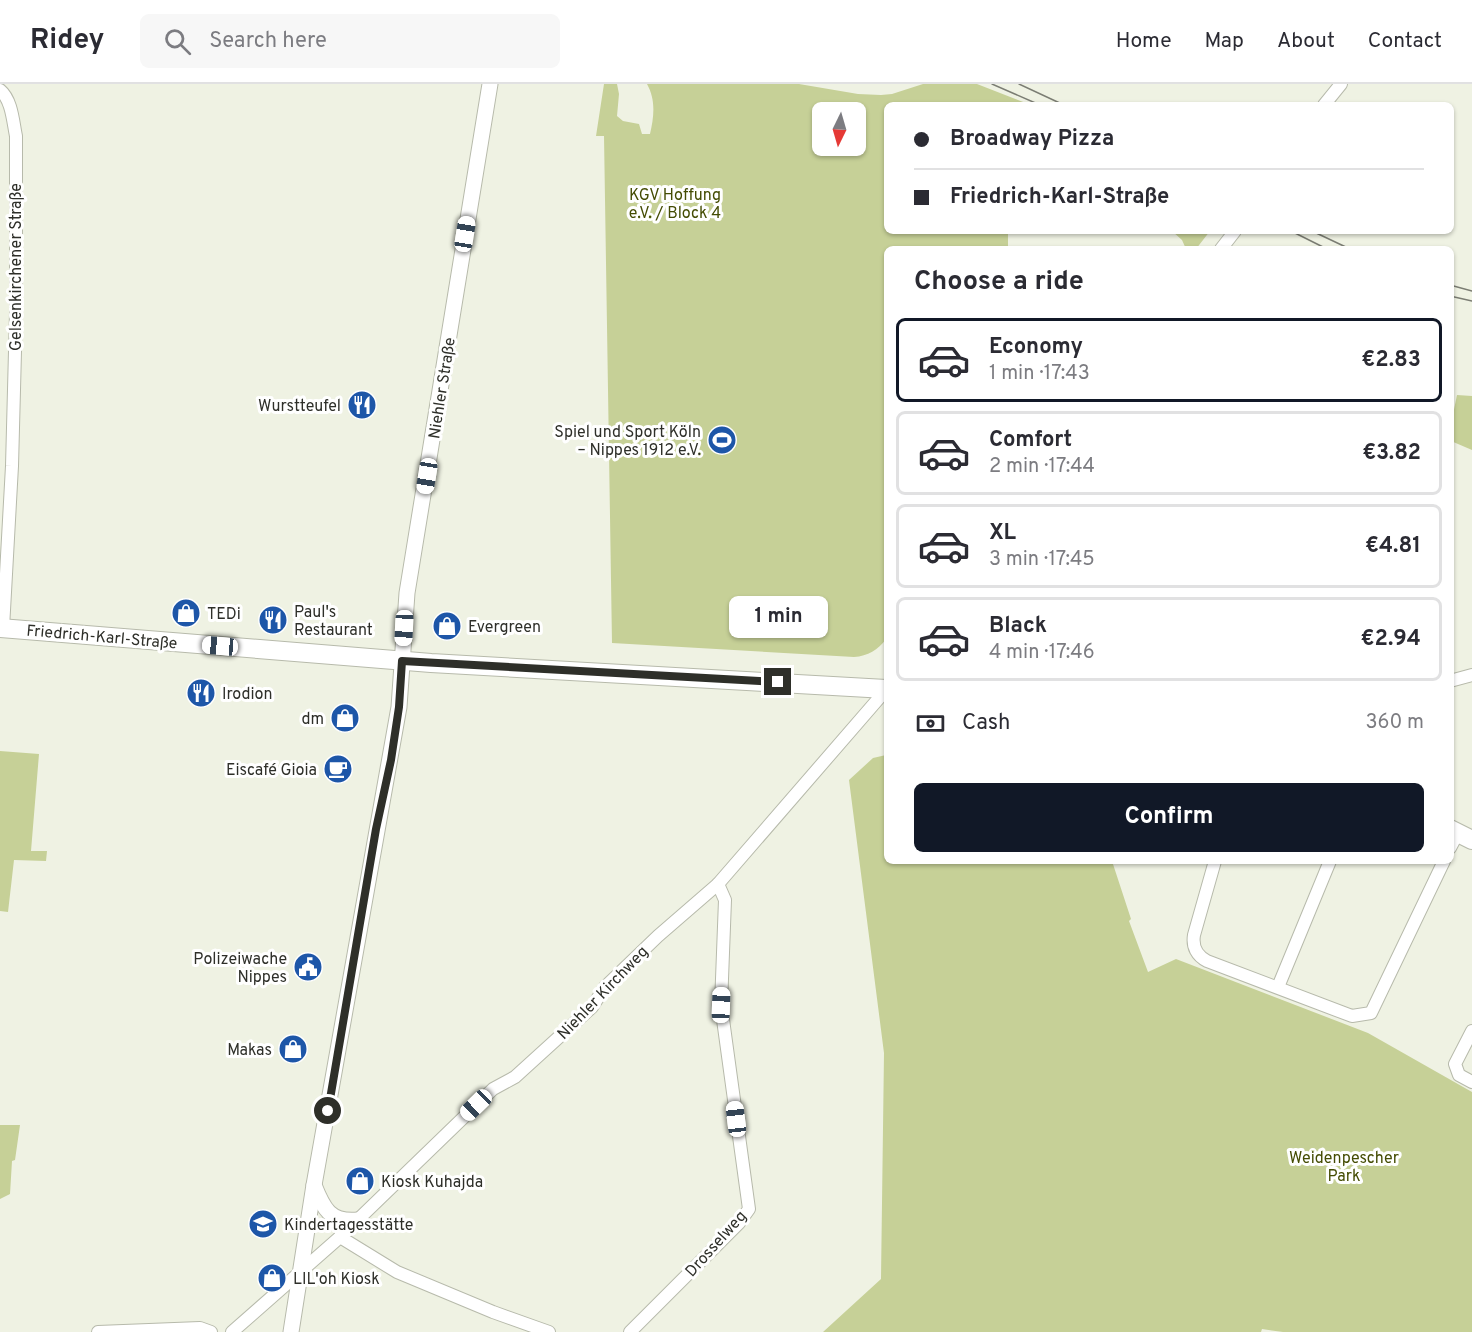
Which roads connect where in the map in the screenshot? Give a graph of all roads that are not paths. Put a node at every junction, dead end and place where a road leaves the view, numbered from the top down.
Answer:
1 (490, 84) edge
2 (1341, 84) edge
3 (0, 90) edge
4 (1326, 102) edge
5 (1233, 234) edge
6 (1223, 246) edge
7 (1, 628) edge
8 (402, 661) junction
9 (1472, 675) edge
10 (1454, 680) edge
11 (884, 689) edge
12 (884, 691) edge
13 (1214, 864) edge
14 (1329, 864) edge
15 (1443, 864) edge
16 (718, 884) junction
17 (1278, 987) junction
18 (1472, 1031) edge
19 (1472, 1082) edge
20 (314, 1185) junction
21 (358, 1220) junction
22 (340, 1237) junction
23 (300, 1274) junction
24 (98, 1332) edge
25 (123, 1332) edge
26 (211, 1332) edge
27 (232, 1332) edge
28 (291, 1332) edge
29 (549, 1332) edge
30 (630, 1332) edge

1 - 8 street, Niehler Straße
2 - 4 street
3 - 7 street, Gelsenkirchener Straße
5 - 6 street
7 - 8 main road, Friedrich-Karl-Straße
8 - 11 main road, Friedrich-Karl-Straße
8 - 20 street, Niehler Straße
9 - 10 street
12 - 16 street, Niehler Kirchweg
13 - 17 street
14 - 17 street
15 - 17 street
16 - 21 street, Niehler Kirchweg
16 - 30 street, Drosselweg
18 - 19 street
20 - 21 street
20 - 23 street, Niehler Straße
21 - 22 street, Niehler Kirchweg
22 - 23 street, Niehler Kirchweg
22 - 29 street
23 - 27 street, Niehler Kirchweg
23 - 28 street, Niehler Straße
24 - 25 street
25 - 26 street

